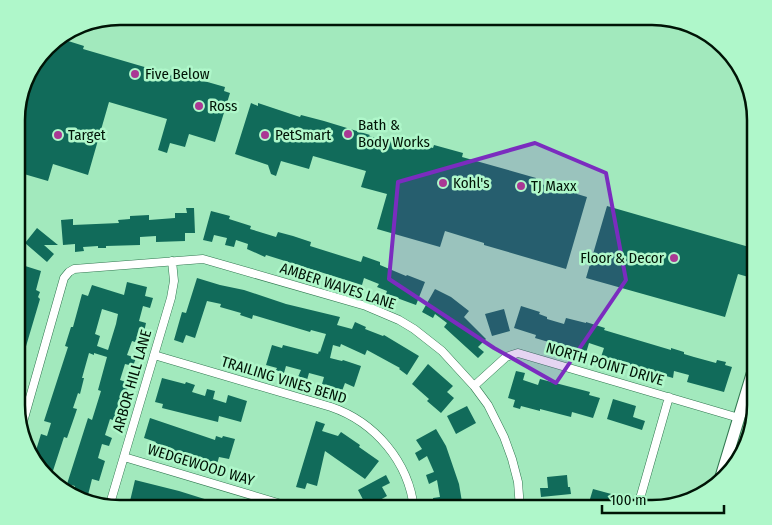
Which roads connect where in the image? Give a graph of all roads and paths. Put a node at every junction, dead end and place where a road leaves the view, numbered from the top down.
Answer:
1 (172, 261) junction
2 (154, 355) junction
3 (474, 386) junction
4 (747, 390) edge
5 (669, 397) junction
6 (26, 413) edge
7 (738, 418) junction
8 (124, 457) junction
9 (724, 467) edge
10 (112, 499) edge
11 (268, 500) edge
12 (413, 500) edge
13 (519, 500) edge
14 (640, 500) edge

1 - 2 street, ARBOR HILL LANE
1 - 3 street, AMBER WAVES LANE
1 - 6 street, AMBER WAVES LANE
2 - 8 street, ARBOR HILL LANE
2 - 12 street, TRAILING VINES BEND
3 - 5 street, NORTH POINT DRIVE
3 - 13 street, AMBER WAVES LANE
4 - 7 street
5 - 7 street, NORTH POINT DRIVE
5 - 14 street
7 - 9 street
8 - 10 street, ARBOR HILL LANE
8 - 11 street, WEDGEWOOD WAY

